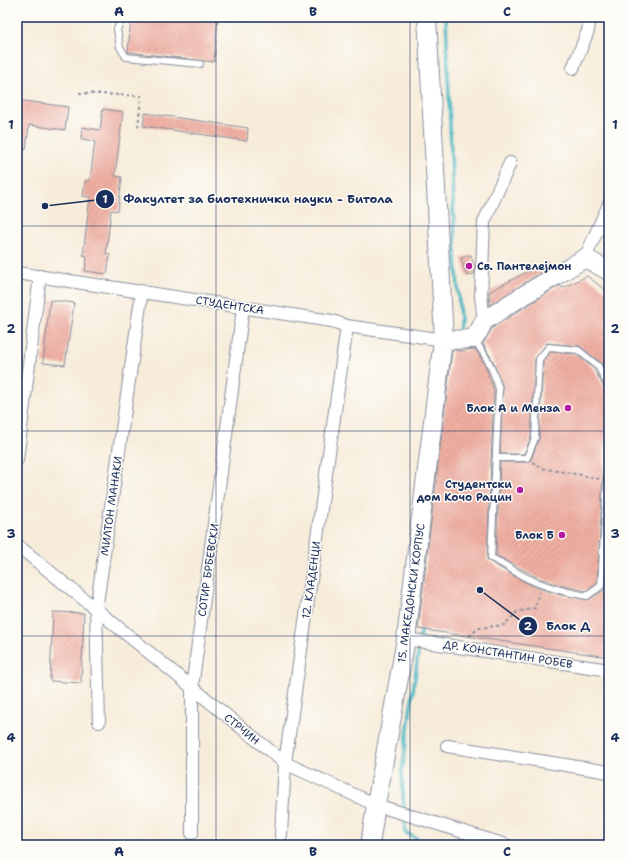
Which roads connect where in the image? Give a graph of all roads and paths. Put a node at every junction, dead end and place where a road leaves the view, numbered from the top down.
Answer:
1 (123, 17) edge
2 (427, 17) edge
3 (590, 17) edge
4 (200, 64) dead end
5 (572, 68) dead end
6 (79, 93) dead end
7 (138, 128) dead end
8 (510, 163) dead end
9 (609, 204) edge
10 (585, 258) junction
11 (609, 272) edge
12 (17, 273) edge
13 (40, 276) junction
14 (142, 291) junction
15 (243, 308) junction
16 (484, 321) junction
17 (347, 326) junction
18 (472, 339) junction
19 (444, 340) junction
20 (609, 387) edge
21 (609, 444) edge
22 (496, 458) junction
23 (17, 460) edge
24 (541, 468) dead end
25 (607, 481) junction
26 (17, 545) edge
27 (541, 583) junction
28 (96, 610) junction
29 (406, 639) junction
30 (450, 646) junction
31 (609, 670) edge
32 (192, 688) junction
33 (99, 722) dead end
34 (447, 746) dead end
35 (285, 763) junction
36 (609, 772) edge
37 (376, 805) junction
38 (192, 833) dead end
39 (281, 835) dead end
40 (370, 845) edge
41 (506, 845) edge

1 - 4 lane
2 - 19 street
3 - 5 street
6 - 7 path
8 - 16 street
9 - 10 street
10 - 11 street
10 - 16 street
12 - 13 street, СТУДЕНТСКА
13 - 14 street, СТУДЕНТСКА
13 - 23 street
14 - 15 street, СТУДЕНТСКА
14 - 28 street, МИЛТОН МАНАКИ
15 - 17 street, СТУДЕНТСКА
15 - 32 street, СОТИР БРБЕВСКИ
16 - 18 street
17 - 19 street, СТУДЕНТСКА
17 - 35 street, 12. КЛАДЕНЦИ
18 - 19 street
18 - 22 lane
19 - 29 street, 15. МАКЕДОНСКИ КОРПУС
20 - 22 lane
21 - 25 lane
22 - 27 lane
24 - 25 path
25 - 27 lane
26 - 28 street, СТРЧИН
27 - 30 path
28 - 32 street, СТРЧИН
28 - 33 street, МИЛТОН МАНАКИ
29 - 30 street, ДР. КОНСТАНТИН РОБЕВ
29 - 37 street, 15. МАКЕДОНСКИ КОРПУС
30 - 31 street, ДР. КОНСТАНТИН РОБЕВ
32 - 35 street, СТРЧИН
32 - 38 street, СОТИР БРБЕВСКИ
34 - 36 street
35 - 37 street, СТРЧИН
35 - 39 street, 12. КЛАДЕНЦИ
37 - 40 street, 15. МАКЕДОНСКИ КОРПУС
37 - 41 street, СТРЧИН

